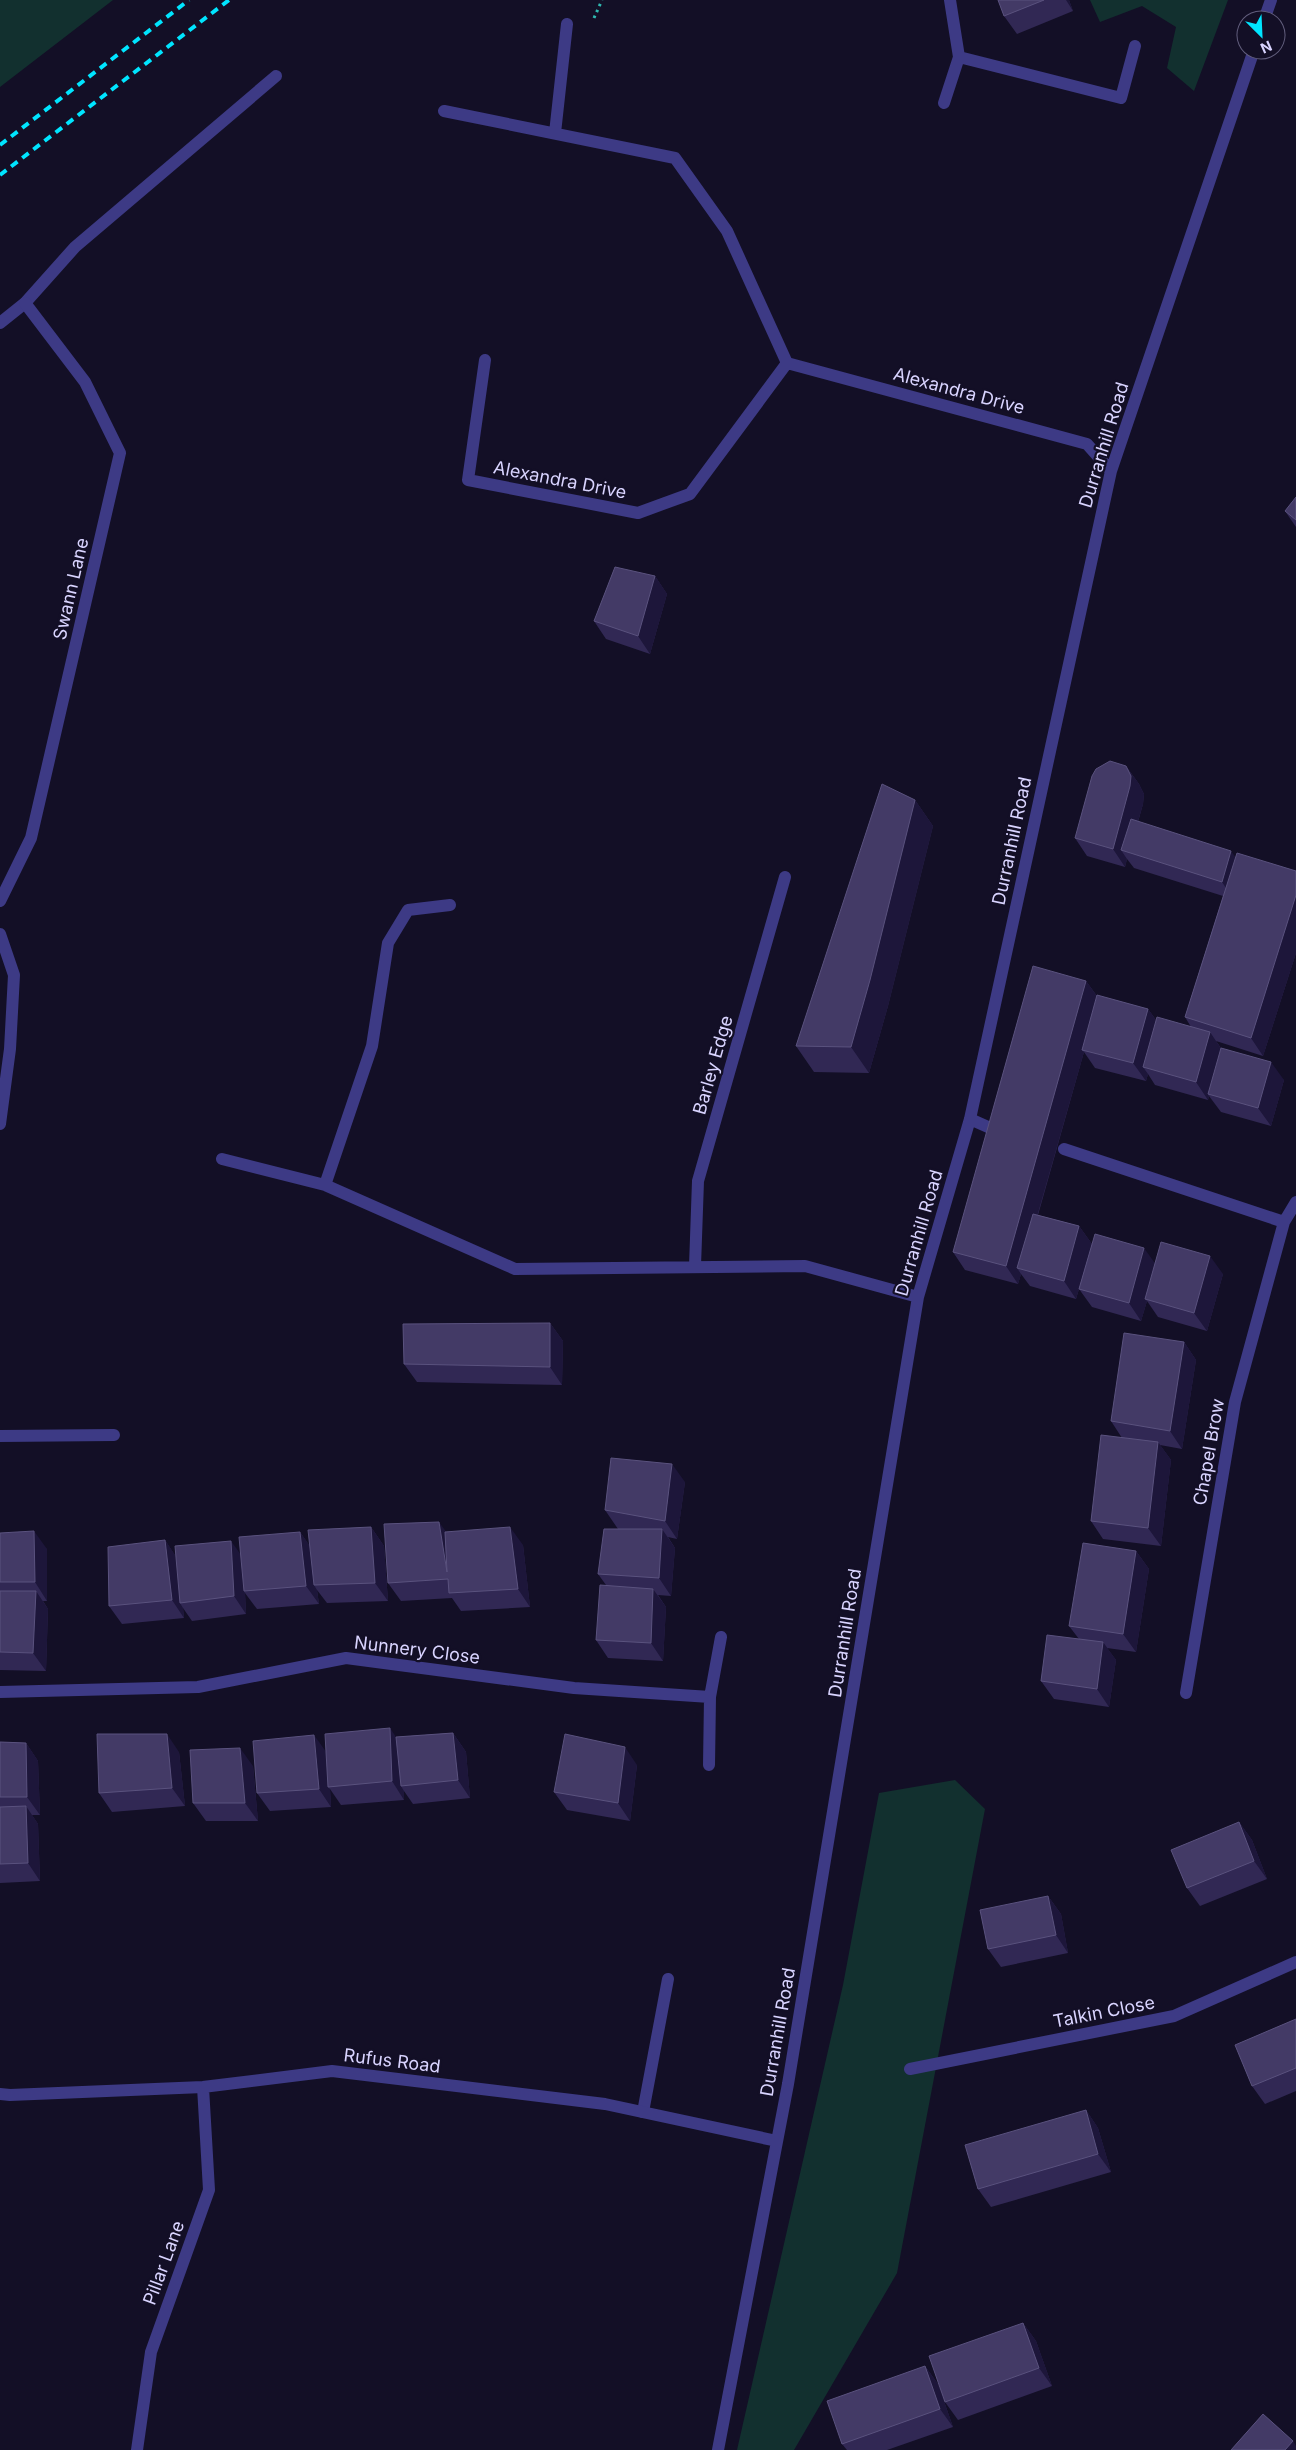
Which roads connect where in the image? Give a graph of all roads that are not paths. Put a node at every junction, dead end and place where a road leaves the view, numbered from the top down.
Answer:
1 (950, 0) edge
2 (568, 24) dead end
3 (1135, 46) dead end
4 (959, 57) junction
5 (1251, 60) edge
6 (276, 76) dead end
7 (944, 104) dead end
8 (444, 111) dead end
9 (555, 133) junction
10 (25, 303) junction
11 (0, 323) edge
12 (485, 360) dead end
13 (787, 363) junction
14 (1111, 471) junction
15 (785, 877) dead end
16 (0, 901) edge
17 (450, 905) dead end
18 (0, 934) edge
19 (970, 1120) junction
20 (0, 1124) edge
21 (997, 1131) edge
22 (1064, 1149) dead end
23 (222, 1159) dead end
24 (325, 1185) junction
25 (1296, 1202) edge
26 (1284, 1222) junction
27 (695, 1266) junction
28 (918, 1297) junction
29 (114, 1435) dead end
30 (0, 1436) edge
31 (721, 1637) dead end
32 (0, 1692) edge
33 (1186, 1693) dead end
34 (710, 1697) junction
35 (709, 1765) dead end
36 (1296, 1962) edge
37 (668, 1979) dead end
38 (910, 2069) dead end
39 (203, 2087) junction
40 (0, 2094) edge
41 (643, 2112) junction
42 (777, 2141) junction
43 (137, 2450) edge
44 (718, 2450) edge

1 - 4 street
2 - 9 street
3 - 4 street
4 - 7 street
5 - 14 street, Durranhill Road
6 - 10 street
8 - 9 street
9 - 13 street
10 - 11 street
10 - 16 street, Swann Lane
12 - 13 street, Alexandra Drive
13 - 14 street, Alexandra Drive
14 - 19 street, Durranhill Road
15 - 27 street, Barley Edge
17 - 24 street
18 - 20 street
19 - 21 street
19 - 28 street, Durranhill Road
22 - 26 street
23 - 24 street
24 - 27 street
25 - 26 street, Chapel Brow
26 - 33 street, Chapel Brow
27 - 28 street
28 - 42 street, Durranhill Road
29 - 30 street
31 - 34 street
32 - 34 street, Nunnery Close
34 - 35 street
36 - 38 street, Talkin Close
37 - 41 street
39 - 40 street, Rufus Road
39 - 41 street, Rufus Road
39 - 43 street, Pillar Lane
41 - 42 street, Rufus Road
42 - 44 street, Durranhill Road

